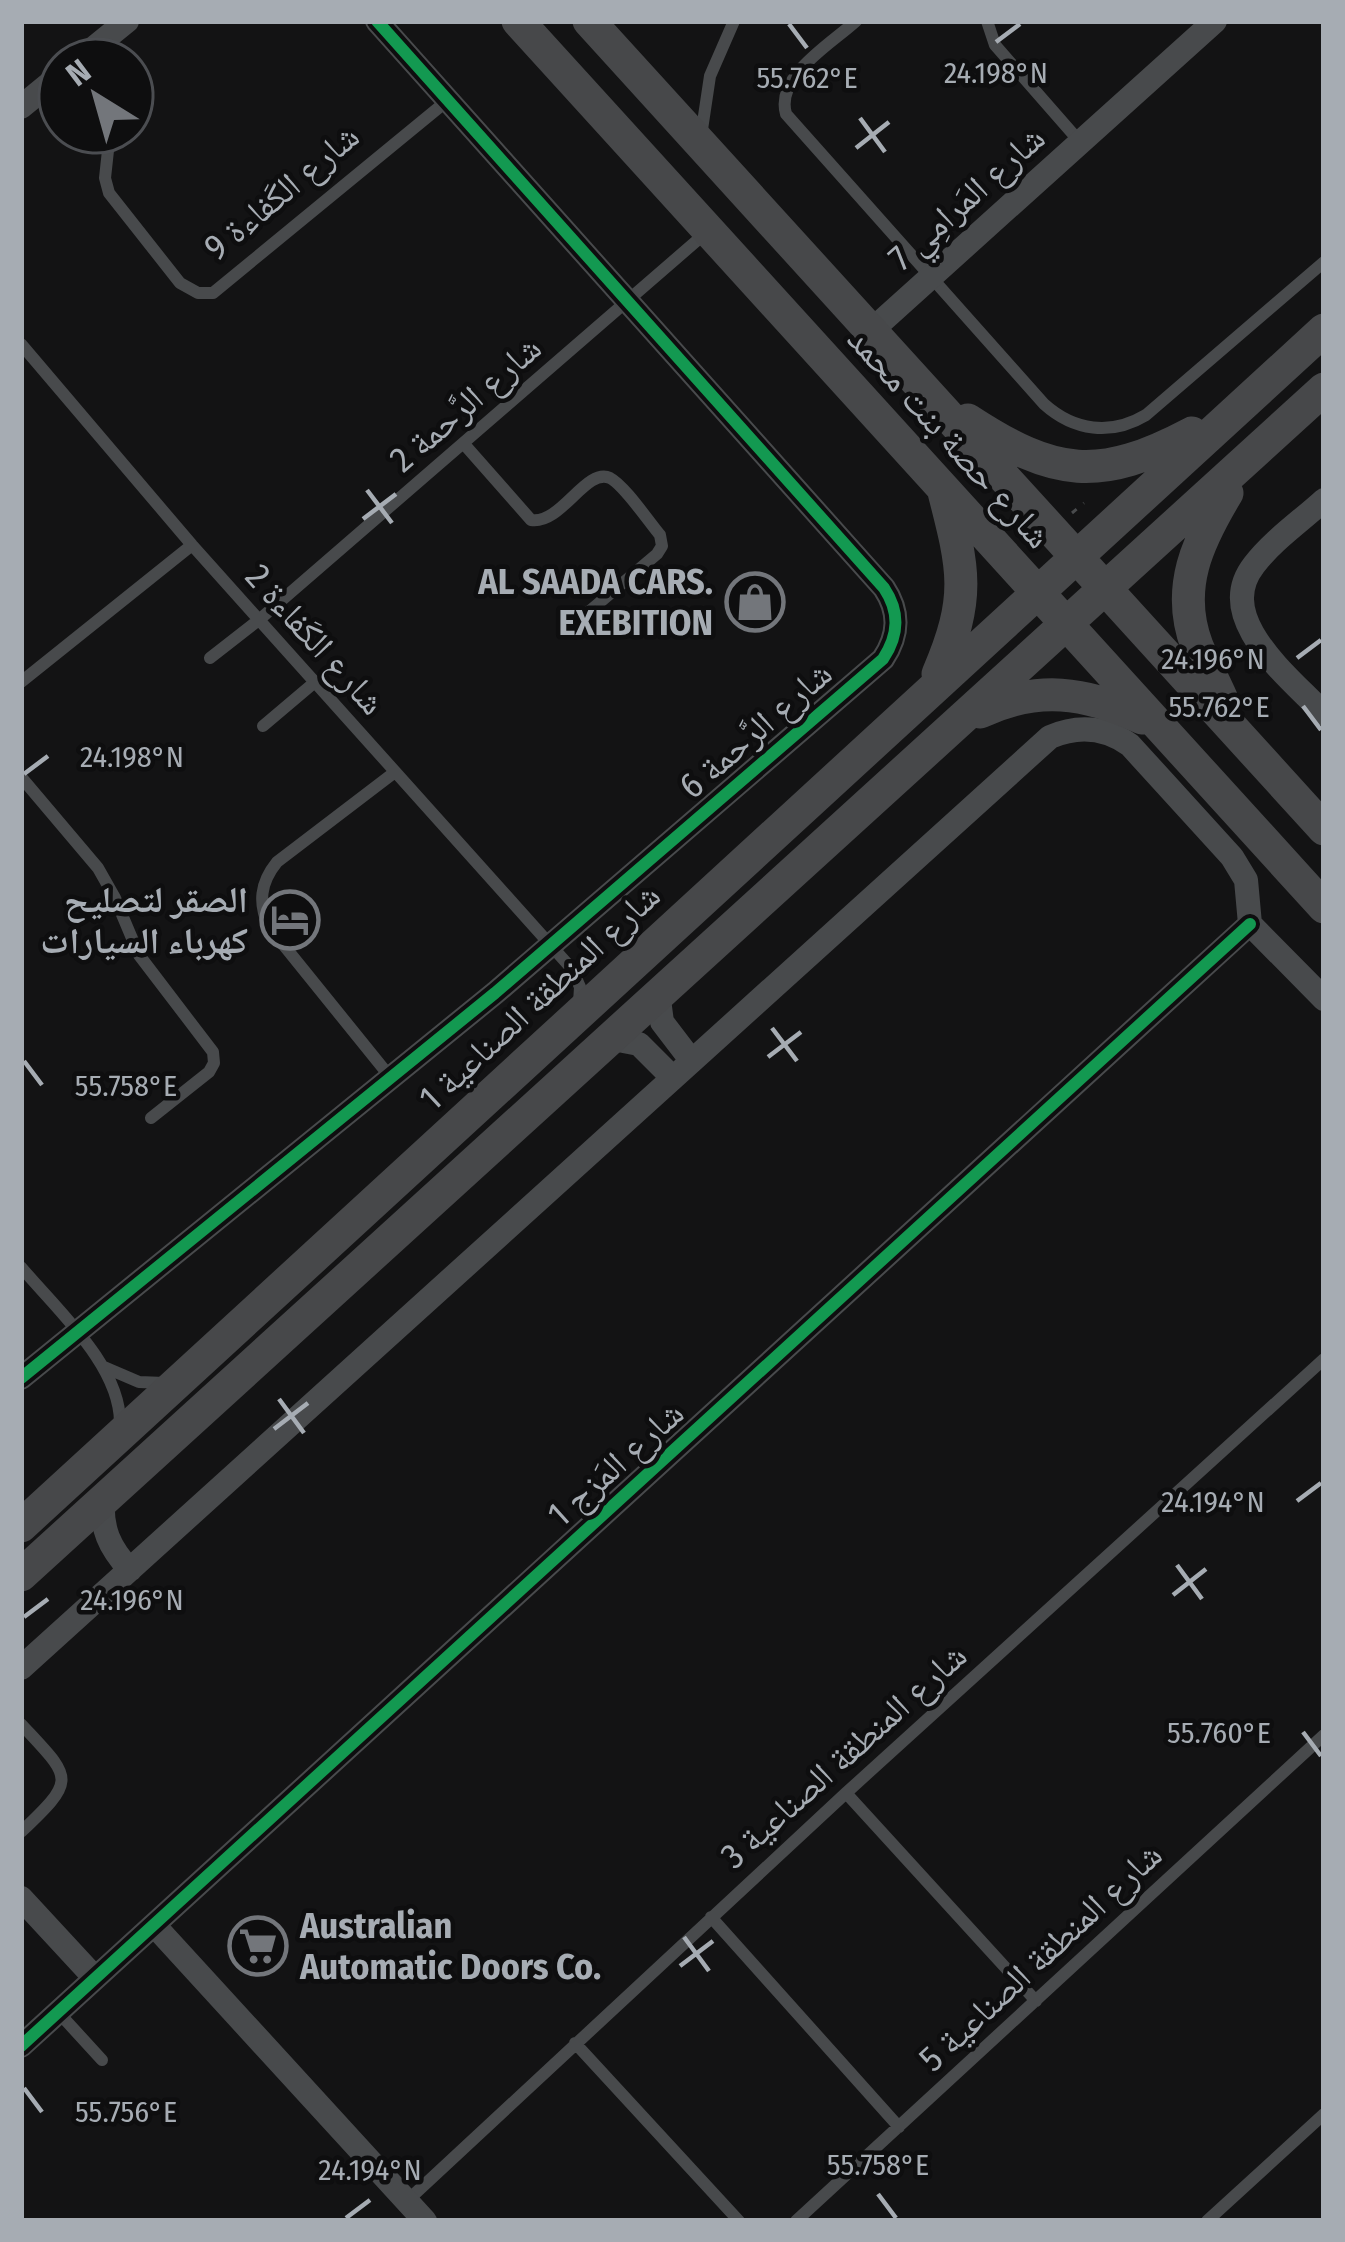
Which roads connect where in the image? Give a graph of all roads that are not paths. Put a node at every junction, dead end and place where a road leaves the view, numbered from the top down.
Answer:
1 (377, 21) edge
2 (518, 21) edge
3 (589, 21) edge
4 (856, 21) edge
5 (987, 21) edge
6 (734, 22) edge
7 (1204, 25) edge
8 (448, 100) junction
9 (1080, 142) junction
10 (700, 143) junction
11 (107, 156) edge
12 (709, 230) junction
13 (1324, 262) edge
14 (930, 278) junction
15 (627, 301) junction
16 (872, 330) junction
17 (1324, 330) edge
18 (21, 344) edge
19 (1324, 389) edge
20 (931, 397) junction
21 (1236, 410) junction
22 (464, 444) junction
23 (1244, 462) junction
24 (942, 484) junction
25 (1324, 500) edge
26 (192, 545) junction
27 (1075, 558) junction
28 (1104, 590) junction
29 (1037, 592) junction
30 (260, 620) junction
31 (1066, 624) junction
32 (566, 631) dead end
33 (210, 658) dead end
34 (21, 682) edge
35 (315, 682) junction
36 (932, 689) junction
37 (1324, 714) edge
38 (956, 723) junction
39 (1153, 723) junction
40 (263, 725) dead end
41 (1234, 731) junction
42 (395, 772) junction
43 (21, 777) edge
44 (1324, 829) edge
45 (1324, 907) edge
46 (1250, 924) junction
47 (550, 945) junction
48 (572, 969) junction
49 (619, 976) junction
50 (658, 992) junction
51 (1324, 999) edge
52 (575, 1016) junction
53 (608, 1038) junction
54 (681, 1069) junction
55 (391, 1078) junction
56 (152, 1118) dead end
57 (442, 1138) junction
58 (438, 1193) junction
59 (21, 1267) edge
60 (76, 1334) junction
61 (1324, 1359) edge
62 (103, 1366) junction
63 (21, 1378) edge
64 (178, 1381) junction
65 (118, 1437) junction
66 (104, 1498) junction
67 (21, 1526) edge
68 (62, 1536) junction
69 (111, 1549) junction
70 (130, 1570) junction
71 (21, 1575) edge
72 (21, 1669) edge
73 (21, 1724) edge
74 (1324, 1735) edge
75 (846, 1792) junction
76 (21, 1832) edge
77 (21, 1898) edge
78 (710, 1918) junction
79 (154, 1924) junction
80 (95, 1978) junction
81 (1036, 2001) junction
82 (58, 2012) junction
83 (575, 2043) junction
84 (21, 2046) edge
85 (102, 2060) dead end
86 (1324, 2114) edge
87 (899, 2127) junction
88 (407, 2201) junction
89 (425, 2221) edge
90 (739, 2221) edge
91 (796, 2221) edge
92 (1207, 2221) edge

1 - 8 street, شارع الرَّحمة 6
2 - 12 street, شارع حصة بنت محمد
3 - 10 street, شارع حصة بنت محمد
4 - 14 lane
5 - 9 lane
6 - 10 lane
7 - 9 street, شارع المَرامِي 7
8 - 11 lane, شارع الكَفاءة 9
8 - 15 street, شارع الرَّحمة 6
9 - 14 street, شارع المَرامِي 7
10 - 16 street, شارع حصة بنت محمد
12 - 15 lane, شارع الرَّحمة 2
12 - 24 street, شارع حصة بنت محمد
13 - 14 lane
14 - 16 street, شارع المَرامِي 7
15 - 22 lane, شارع الرَّحمة 2
15 - 47 street, شارع الرَّحمة 6
16 - 20 street, شارع حصة بنت محمد
17 - 21 street, شارع المنطقة الصناعية 1
18 - 26 lane, شارع الكَفاءة 2
19 - 23 street
20 - 21 street
20 - 27 street, شارع حصة بنت محمد
21 - 27 street, شارع المنطقة الصناعية 1
22 - 30 lane, شارع الرَّحمة 2
22 - 32 lane
23 - 28 street
23 - 41 street
24 - 29 street, شارع حصة بنت محمد
24 - 36 street
25 - 37 street
26 - 30 lane, شارع الكَفاءة 2
26 - 34 lane
27 - 28 street, شارع حصة بنت محمد
27 - 29 street, شارع المنطقة الصناعية 1
28 - 31 street
28 - 41 street, شارع حصة بنت محمد
29 - 31 street, شارع حصة بنت محمد
29 - 36 street, شارع المنطقة الصناعية 1
30 - 33 lane, شارع الرَّحمة 2
30 - 35 lane, شارع الكَفاءة 2
31 - 38 street
31 - 39 street, شارع حصة بنت محمد
35 - 40 lane
35 - 42 lane, شارع الكَفاءة 2
36 - 49 street, شارع المنطقة الصناعية 1
38 - 39 street
38 - 50 street
39 - 45 street, شارع حصة بنت محمد
41 - 44 street, شارع حصة بنت محمد
42 - 47 lane, شارع الكَفاءة 2
42 - 55 lane
43 - 56 lane
46 - 51 street
46 - 54 street
46 - 79 street, شارع المَزج 1
47 - 48 lane, شارع الكَفاءة 2
47 - 55 street, شارع الرَّحمة 6
48 - 49 lane
48 - 52 lane
49 - 52 street, شارع المنطقة الصناعية 1
50 - 53 street
50 - 54 street
52 - 57 street, شارع المنطقة الصناعية 1
53 - 54 street
53 - 58 street
54 - 70 street
55 - 60 street, شارع الرَّحمة 6
57 - 58 street
57 - 64 street, شارع المنطقة الصناعية 1
58 - 66 street
59 - 60 lane
60 - 62 lane
60 - 63 street, شارع الرَّحمة 6
61 - 75 lane, شارع المنطقة الصناعية 3
62 - 64 lane
62 - 65 lane
64 - 65 street, شارع المنطقة الصناعية 1
65 - 67 street, شارع المنطقة الصناعية 1
66 - 68 street
66 - 69 street
68 - 69 street
68 - 71 street
69 - 70 street
70 - 72 street
73 - 76 lane
74 - 81 lane, شارع المنطقة الصناعية 5
75 - 78 lane, شارع المنطقة الصناعية 3
75 - 81 lane
77 - 80 street
78 - 83 lane, شارع المنطقة الصناعية 3
78 - 87 lane
79 - 80 street, شارع المَزج 1
79 - 88 street
80 - 82 street, شارع المَزج 1
81 - 87 lane, شارع المنطقة الصناعية 5
82 - 84 street, شارع المَزج 1
82 - 85 lane
83 - 88 lane, شارع المنطقة الصناعية 3
83 - 90 lane
86 - 92 lane
87 - 91 lane, شارع المنطقة الصناعية 5
88 - 89 street

